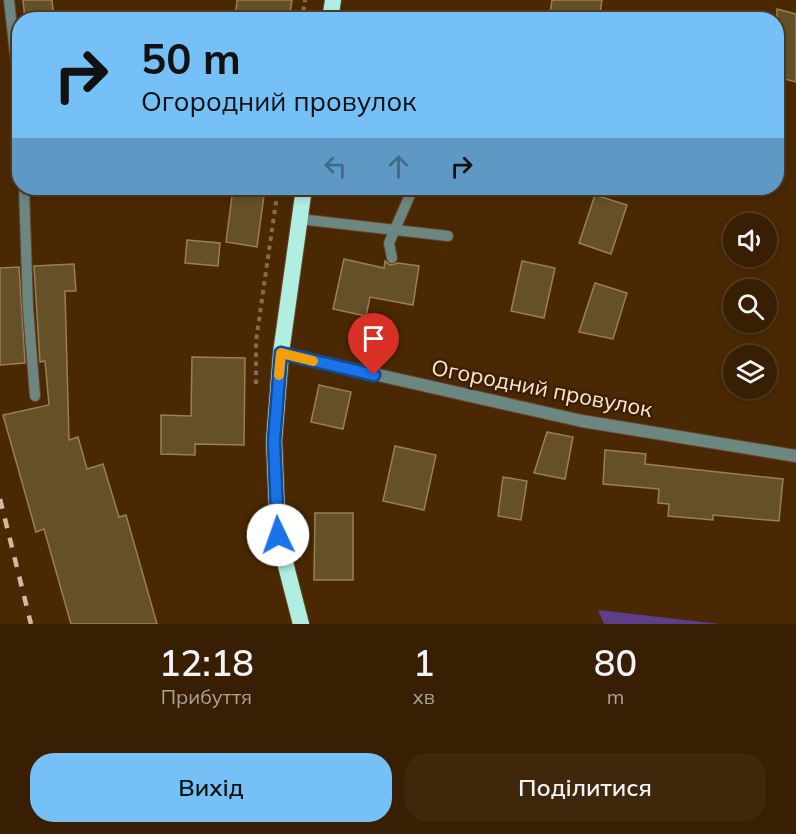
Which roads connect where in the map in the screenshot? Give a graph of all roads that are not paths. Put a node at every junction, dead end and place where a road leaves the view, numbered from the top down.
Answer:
1 (9, 0) edge
2 (12, 27) edge
3 (24, 195) edge
4 (302, 195) edge
5 (410, 195) edge
6 (299, 219) junction
7 (394, 229) junction
8 (448, 236) dead end
9 (392, 258) dead end
10 (281, 353) junction
11 (35, 396) dead end
12 (796, 456) edge
13 (301, 624) edge

1 - 2 lane
3 - 11 lane
4 - 6 highway
5 - 7 lane
6 - 7 lane
6 - 10 highway
7 - 8 lane
7 - 9 lane
10 - 12 street, Огородний провулок
10 - 13 highway

